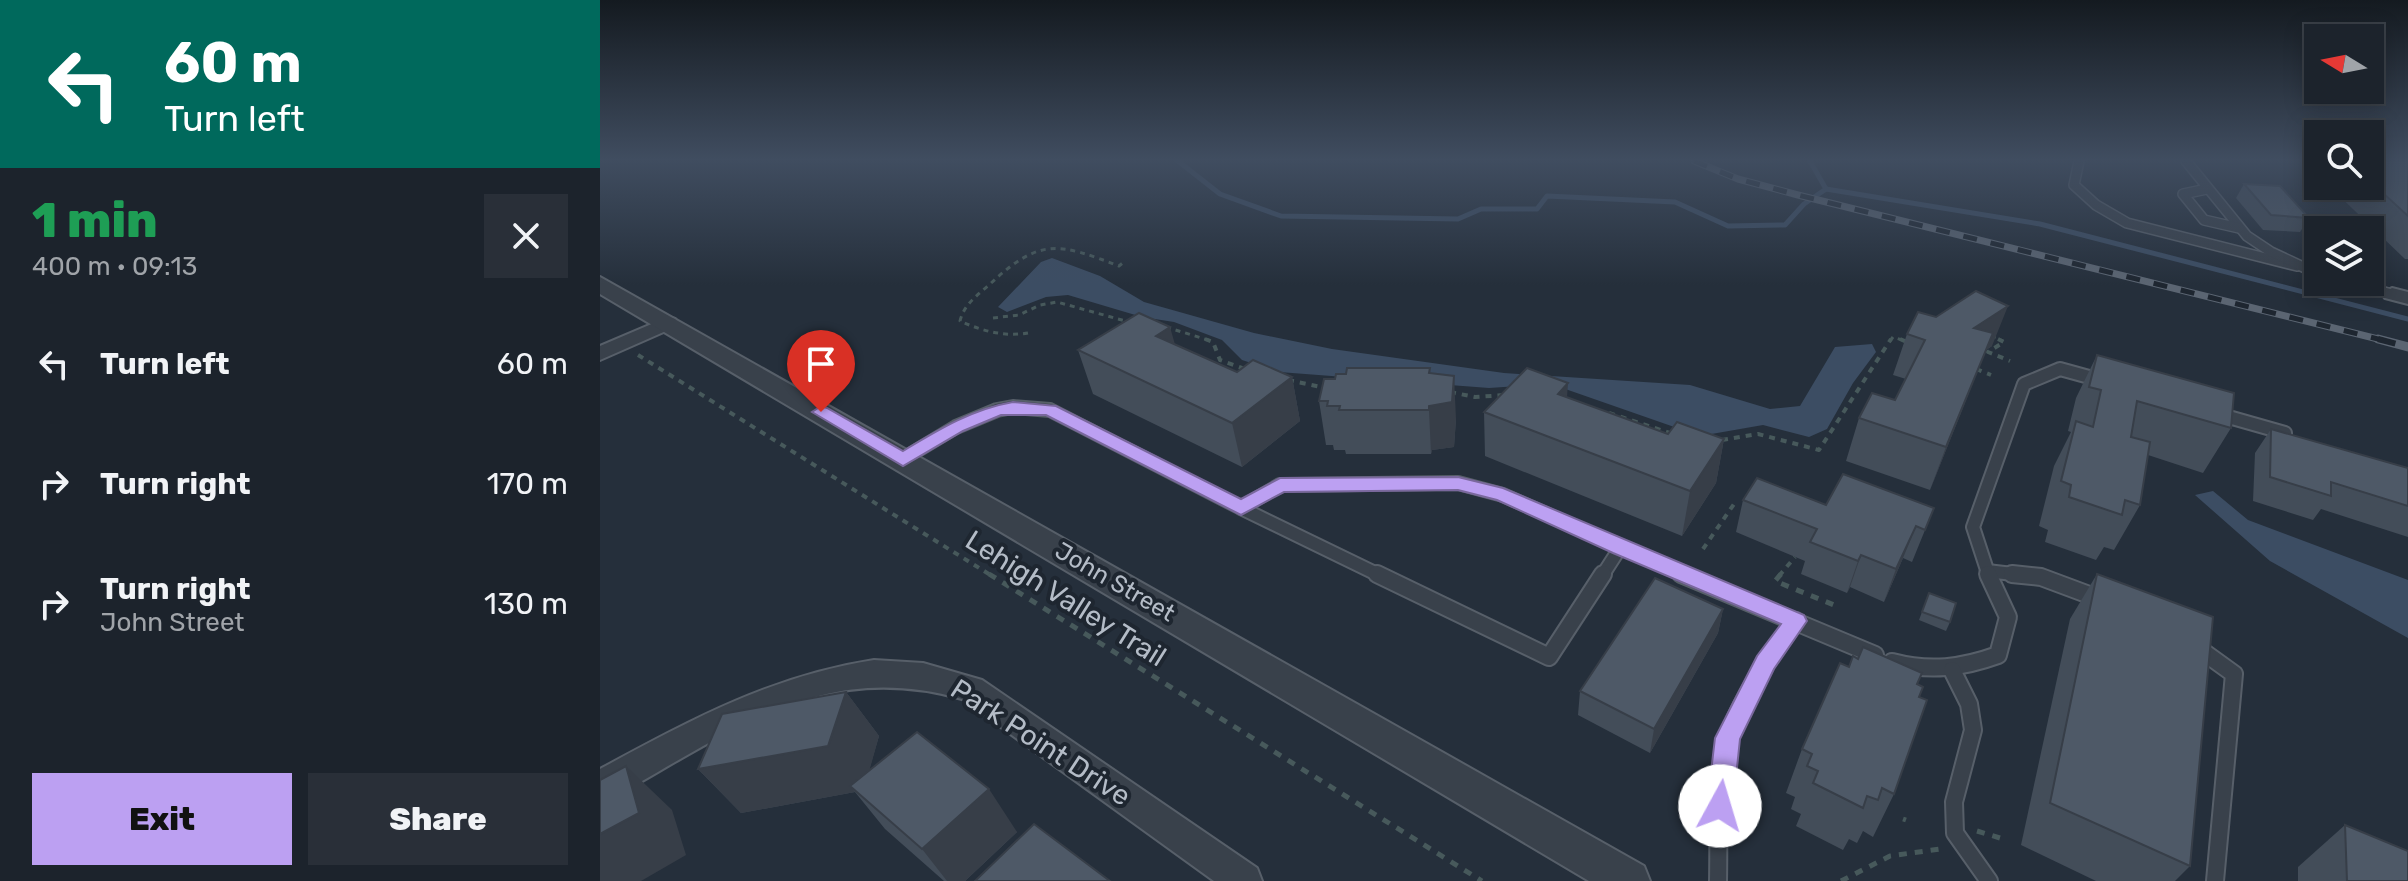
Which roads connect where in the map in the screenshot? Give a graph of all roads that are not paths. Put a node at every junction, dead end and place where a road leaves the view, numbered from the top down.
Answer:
1 (2093, 202) edge
2 (2190, 202) edge
3 (2218, 202) edge
4 (2239, 228) junction
5 (2297, 266) junction
6 (2304, 269) edge
7 (600, 284) edge
8 (668, 323) junction
9 (600, 354) edge
10 (2120, 386) edge
11 (2211, 412) edge
12 (2302, 438) edge
13 (903, 459) junction
14 (1241, 508) junction
15 (1620, 548) junction
16 (1987, 571) junction
17 (2121, 607) edge
18 (1797, 614) junction
19 (2182, 637) edge
20 (1952, 670) junction
21 (600, 786) edge
22 (1244, 881) edge
23 (1629, 881) edge
24 (1718, 881) edge
25 (1989, 881) edge
26 (2215, 881) edge

1 - 5 lane
2 - 4 lane
3 - 4 lane
4 - 5 lane
5 - 6 lane
7 - 8 street, John Street
8 - 9 street
8 - 13 street, John Street
10 - 16 lane
11 - 12 lane
13 - 14 lane
13 - 23 street, John Street
14 - 15 lane
14 - 15 lane
15 - 18 lane
16 - 17 lane
16 - 20 lane
18 - 20 lane
18 - 24 lane
19 - 26 lane
20 - 25 lane
21 - 22 street, Park Point Drive

